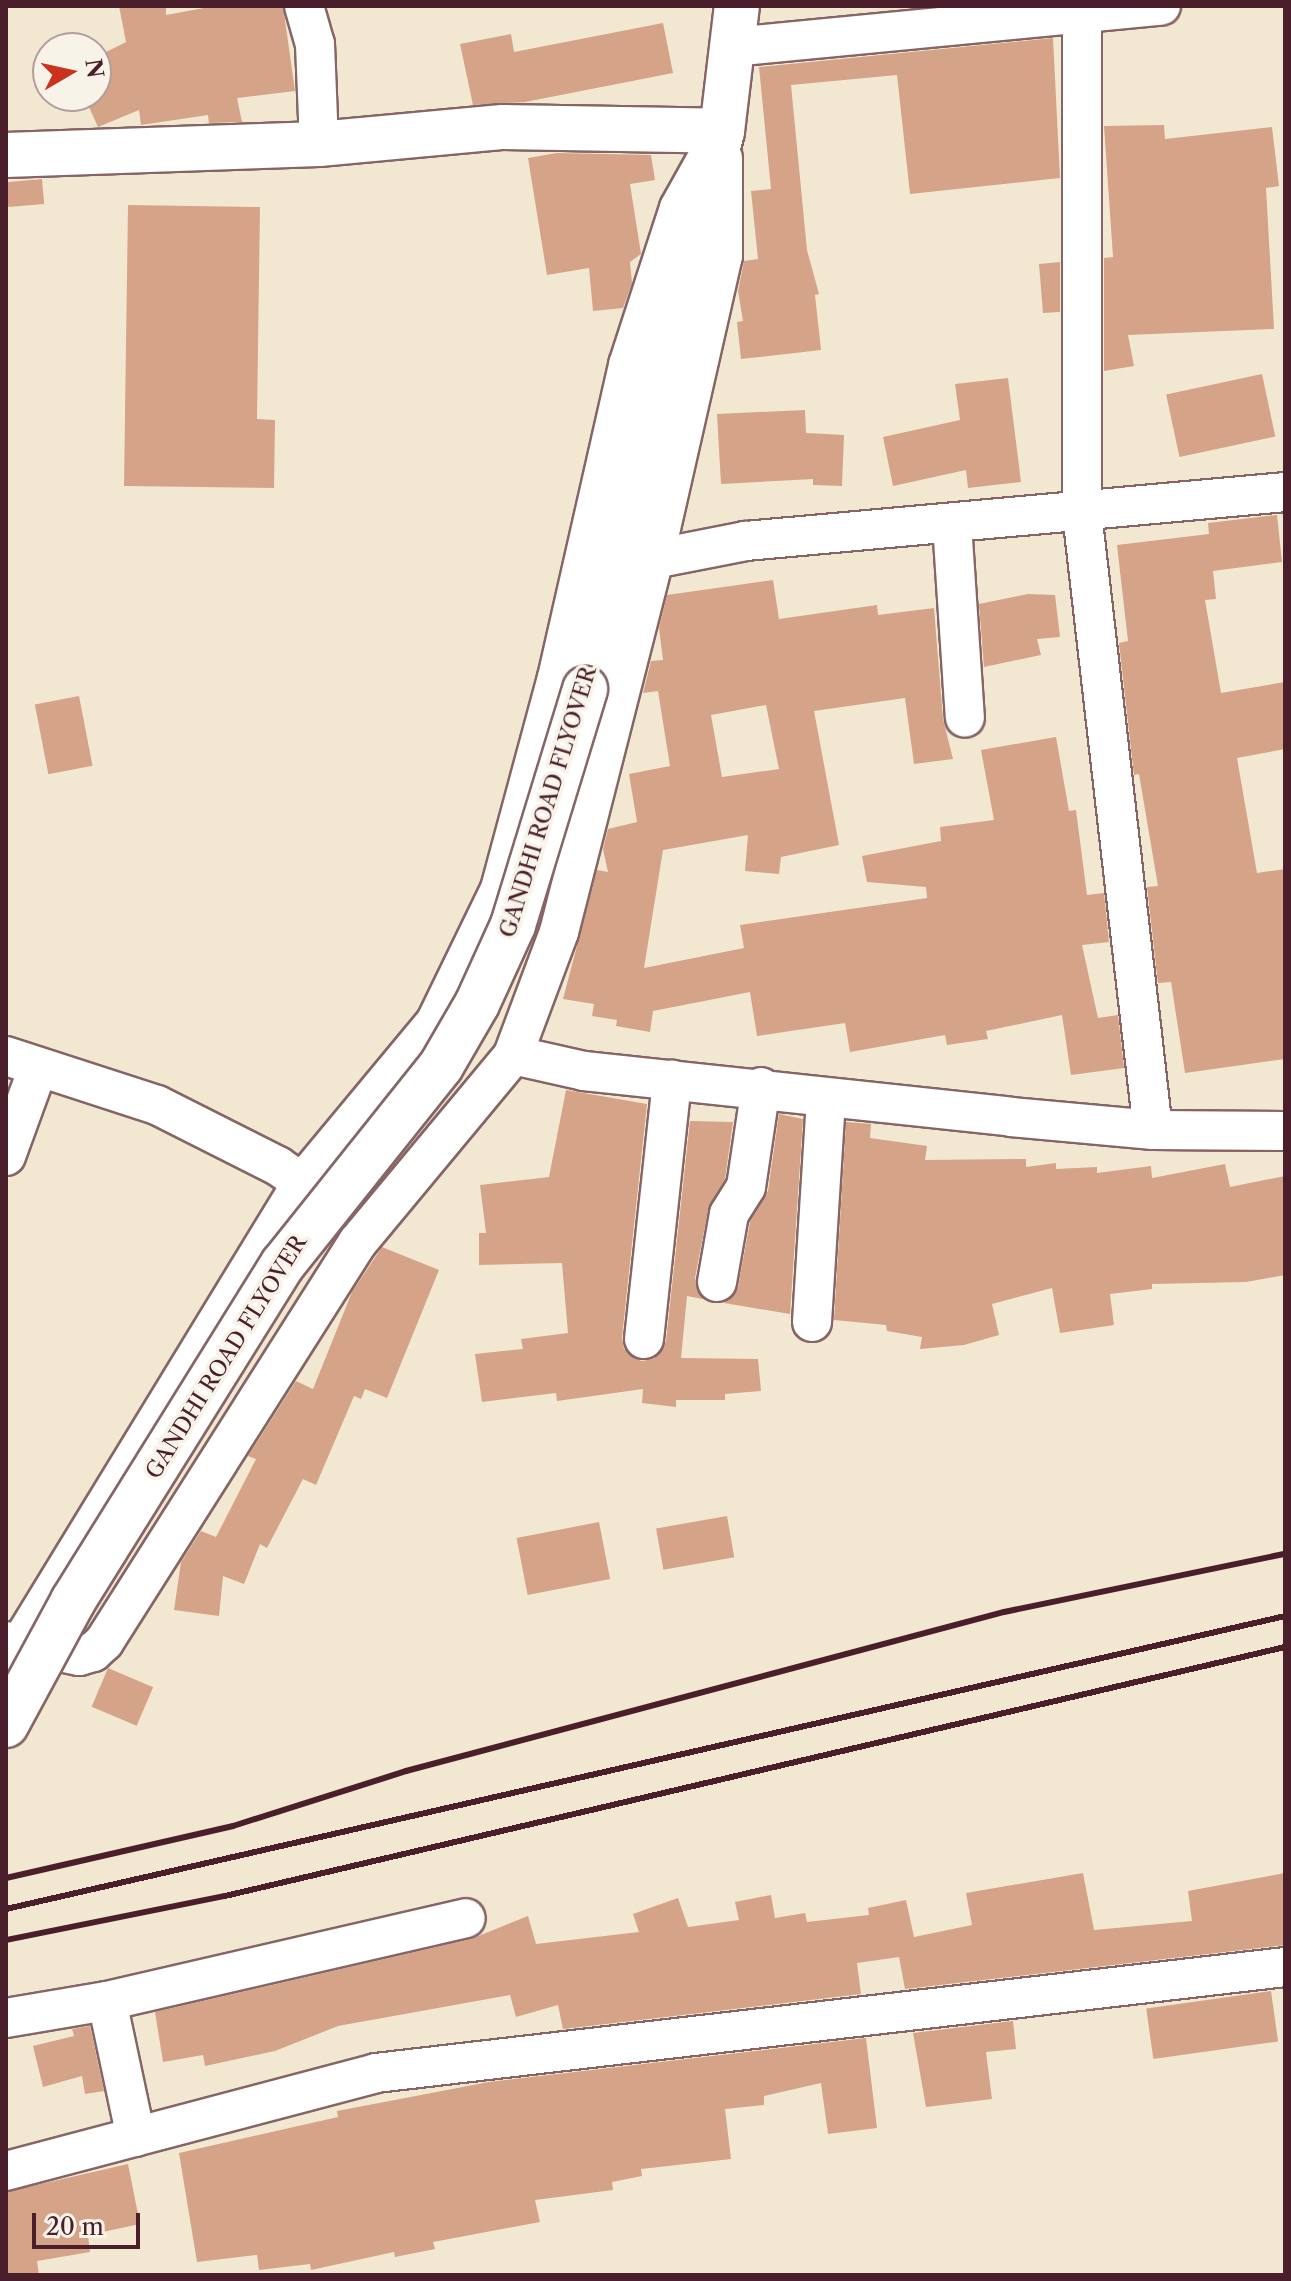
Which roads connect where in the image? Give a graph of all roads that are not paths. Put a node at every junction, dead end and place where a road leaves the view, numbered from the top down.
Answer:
1 (304, 6) edge
2 (1161, 6) edge
3 (1082, 17) junction
4 (735, 26) edge
5 (722, 131) junction
6 (333, 143) junction
7 (6, 155) edge
8 (1285, 492) edge
9 (1082, 513) junction
10 (952, 524) junction
11 (654, 559) junction
12 (965, 718) dead end
13 (513, 1055) junction
14 (22, 1062) edge
15 (672, 1080) junction
16 (761, 1087) junction
17 (826, 1097) junction
18 (1153, 1130) junction
19 (1285, 1131) edge
20 (6, 1156) edge
21 (302, 1183) junction
22 (717, 1282) dead end
23 (812, 1322) dead end
24 (644, 1339) dead end
25 (10, 1651) edge
26 (6, 1725) edge
27 (466, 1918) dead end
28 (1285, 1967) edge
29 (107, 2001) junction
30 (6, 2018) edge
31 (136, 2137) junction
32 (6, 2171) edge

1 - 6 street
2 - 3 street
3 - 4 street
3 - 9 street
4 - 5 main road, GANDHI ROAD FLYOVER
5 - 6 main road
5 - 11 street
5 - 21 street
5 - 26 main road, GANDHI ROAD FLYOVER, bridge
6 - 7 main road
8 - 9 street
9 - 10 street
9 - 18 street
10 - 11 street
10 - 12 street
11 - 13 street
13 - 15 street
13 - 25 street
14 - 20 street
14 - 21 street
15 - 16 street
15 - 24 street
16 - 17 street
16 - 22 street
17 - 18 street
17 - 23 street
18 - 19 street
21 - 25 street
27 - 29 street
28 - 31 street
29 - 30 street
29 - 31 street
31 - 32 street

